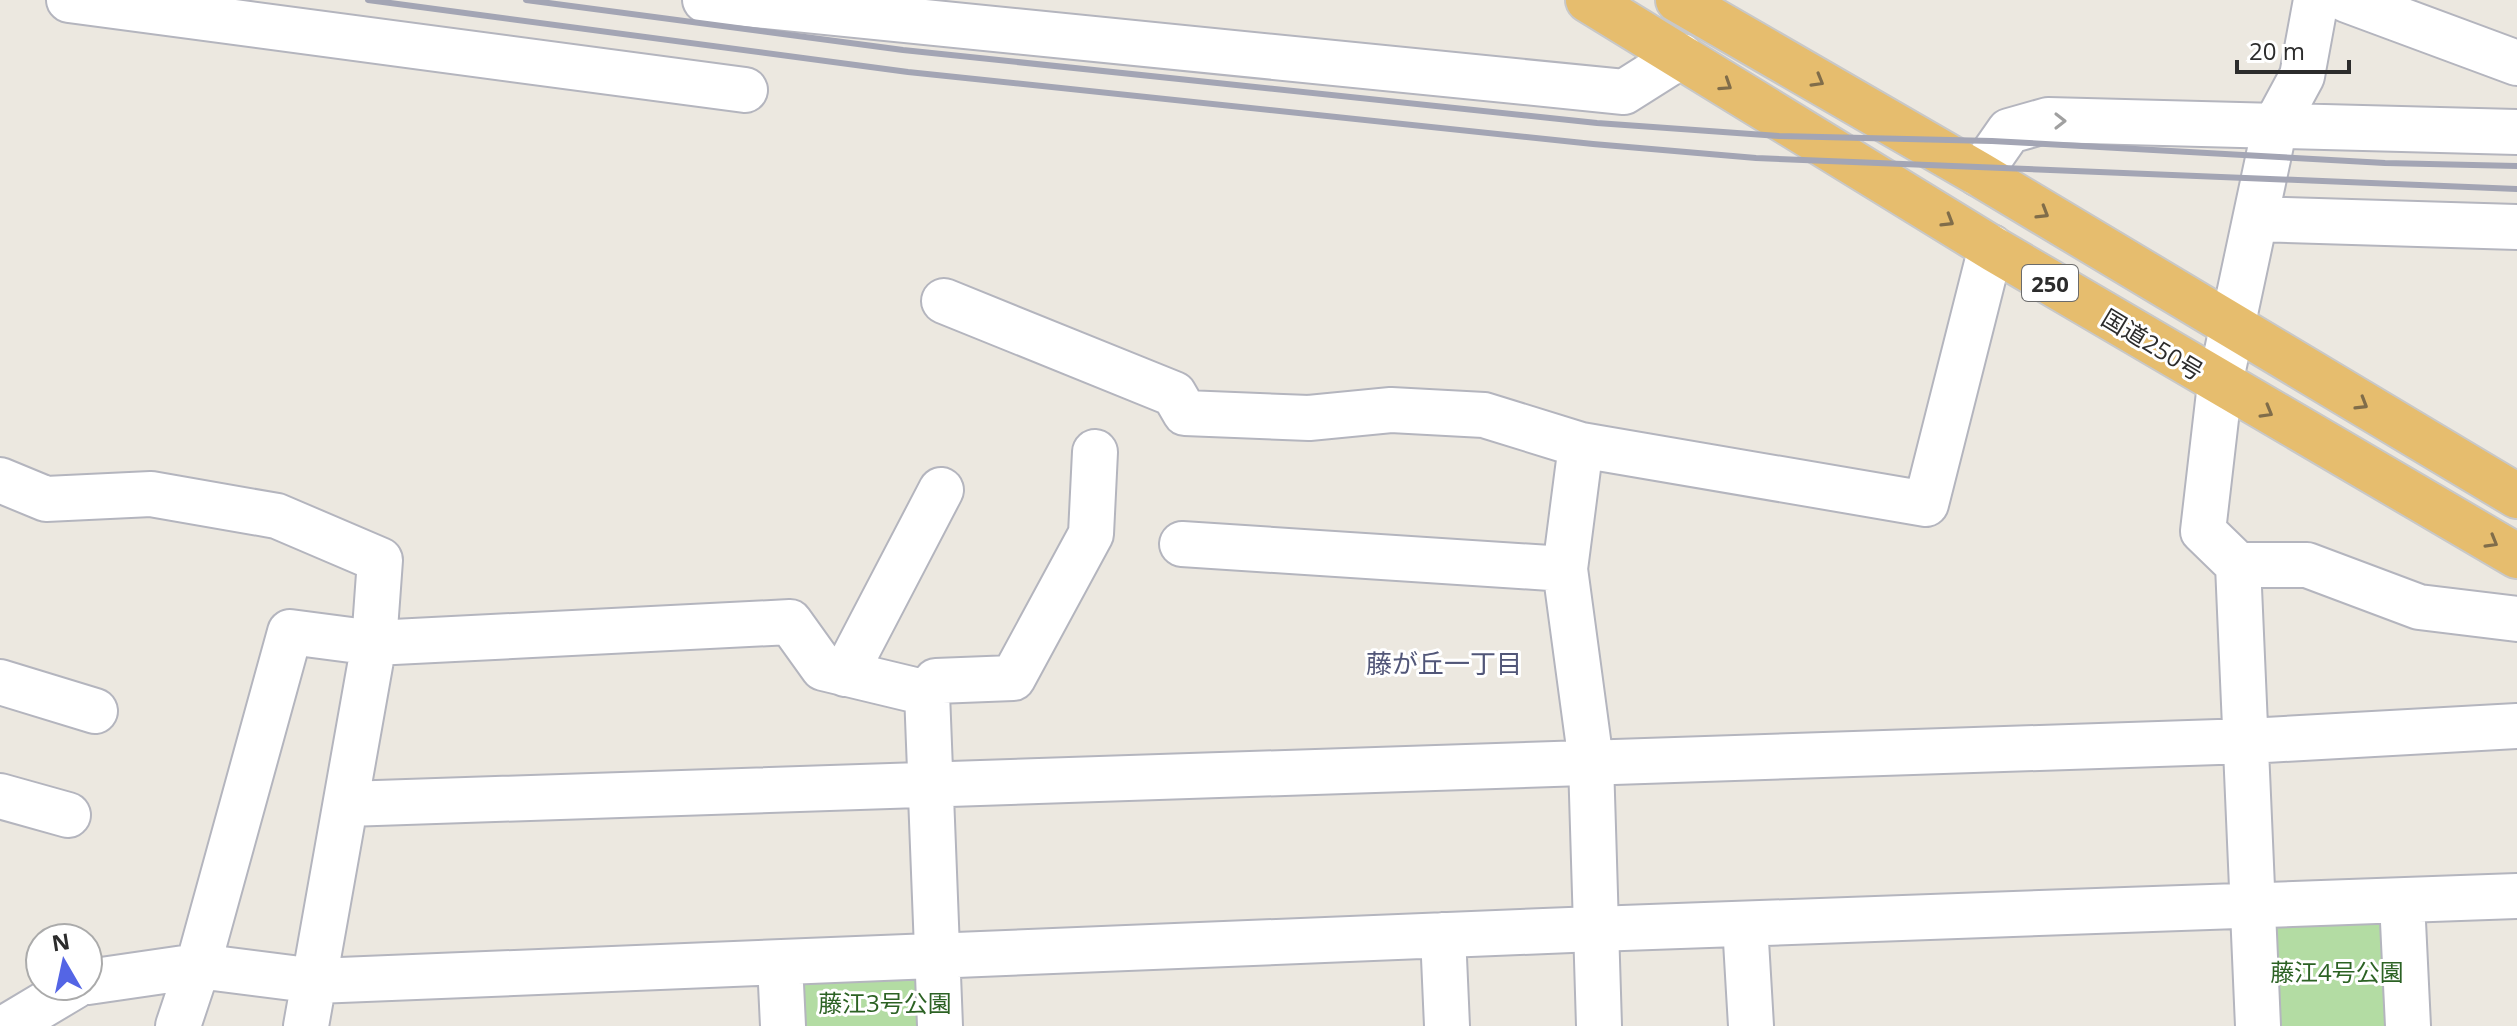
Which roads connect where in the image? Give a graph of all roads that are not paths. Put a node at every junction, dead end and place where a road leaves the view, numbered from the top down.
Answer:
1 (69, 0) edge
2 (705, 0) edge
3 (1588, 0) edge
4 (1678, 0) edge
5 (2316, 0) edge
6 (2347, 0) edge
7 (1681, 56) junction
8 (2517, 63) edge
9 (745, 90) dead end
10 (2275, 126) junction
11 (2517, 132) edge
12 (1979, 174) junction
13 (2257, 219) junction
14 (2517, 227) edge
15 (1991, 247) junction
16 (944, 301) dead end
17 (2234, 328) junction
18 (2220, 384) junction
19 (1581, 445) junction
20 (1095, 452) dead end
21 (0, 480) edge
22 (941, 490) dead end
23 (2517, 496) edge
24 (1182, 544) dead end
25 (2517, 556) edge
26 (2238, 565) junction
27 (1565, 569) junction
28 (2517, 619) edge
29 (374, 643) junction
30 (845, 674) junction
31 (0, 682) edge
32 (927, 693) junction
33 (95, 711) dead end
34 (2517, 726) edge
35 (2248, 741) junction
36 (1591, 762) junction
37 (930, 784) junction
38 (0, 796) edge
39 (347, 804) junction
40 (68, 815) dead end
41 (2517, 896) edge
42 (2402, 901) junction
43 (2252, 907) junction
44 (1745, 924) junction
45 (1595, 929) junction
46 (1443, 935) junction
47 (938, 956) junction
48 (780, 963) junction
49 (198, 966) junction
50 (104, 980) edge
51 (316, 981) junction
52 (48, 1002) edge
53 (8, 1026) edge
54 (178, 1026) edge
55 (306, 1026) edge
56 (783, 1026) edge
57 (940, 1026) edge
58 (1447, 1026) edge
59 (1599, 1026) edge
60 (1751, 1026) edge
61 (2258, 1026) edge
62 (2408, 1026) edge

1 - 9 street
2 - 7 street
3 - 7 highway, 国道250号 / 250
4 -> 12 highway, 250
5 - 10 street
6 - 8 street
7 -> 15 highway, 国道250号 / 250
10 - 11 street
12 -> 10 street
10 - 13 street
12 -> 17 highway, 250
13 - 14 street
13 - 17 street
15 - 18 highway, 国道250号 / 250
15 - 19 street
16 - 19 street
17 - 18 street
17 -> 23 highway, 250
18 -> 25 highway, 国道250号 / 250
18 - 26 street
19 - 27 street
20 - 32 street
21 - 29 street
22 - 30 street
24 - 27 street
26 - 28 street
26 - 35 street
27 - 36 street
29 - 30 street
29 - 39 street
29 - 49 street
30 - 32 street
31 - 33 street
32 - 37 street
34 - 35 street
35 - 36 street
35 - 43 street
36 - 37 street
36 - 45 street
37 - 39 street
37 - 47 street
38 - 40 street
39 - 51 street
41 - 42 street
42 - 43 street
42 - 62 street
43 - 44 street
43 - 61 street
44 - 45 street
44 - 60 street
45 - 46 street
45 - 59 street
46 - 47 street
46 - 58 street
47 - 48 street
47 - 57 street
48 - 51 street
48 - 56 street
49 - 50 street
49 - 51 street
49 - 54 street
51 - 55 street
52 - 53 street

